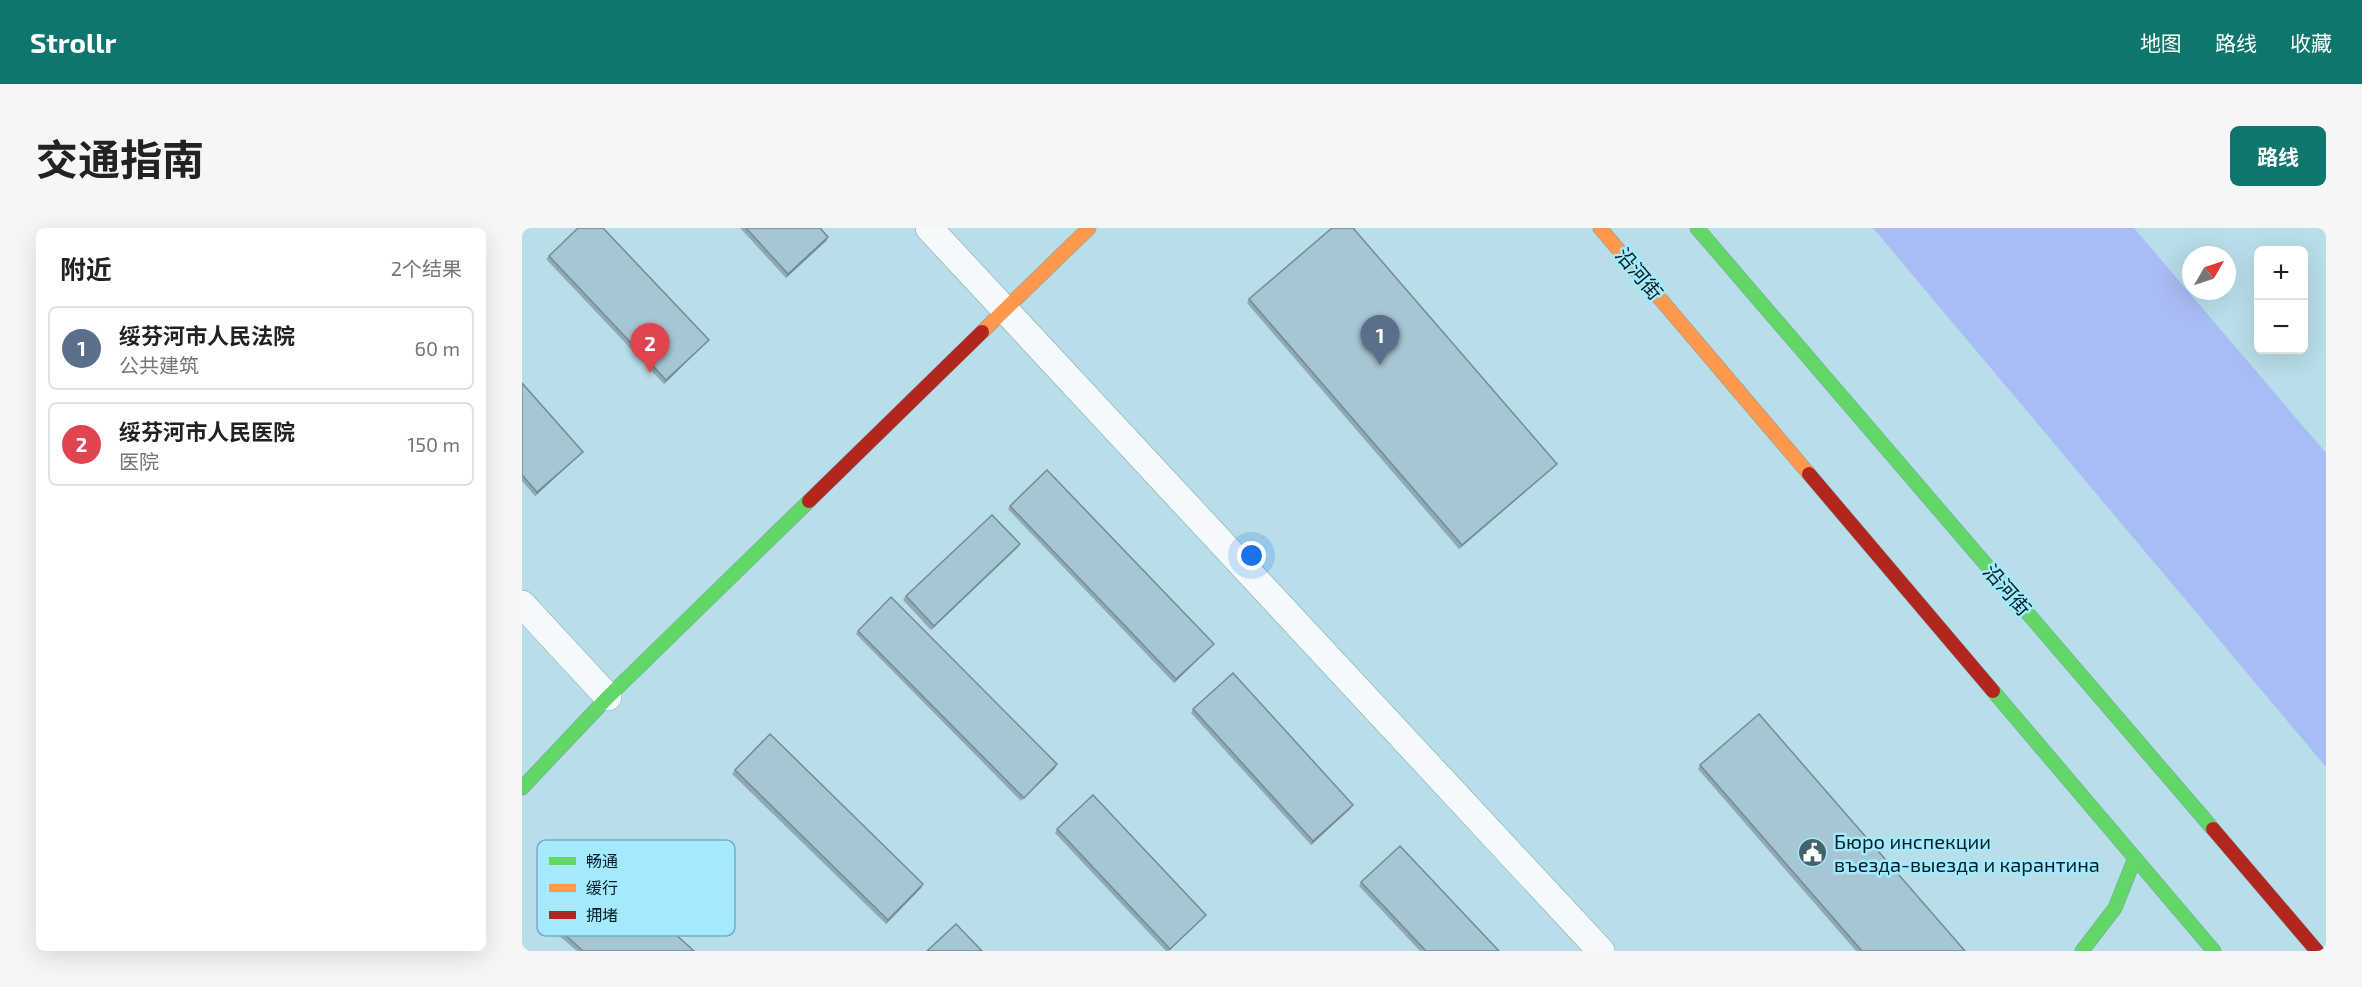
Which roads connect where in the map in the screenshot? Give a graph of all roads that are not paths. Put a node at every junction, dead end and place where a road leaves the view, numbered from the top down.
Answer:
1 (929, 228) edge
2 (1089, 228) edge
3 (1600, 228) edge
4 (1697, 228) edge
5 (1005, 310) junction
6 (522, 604) edge
7 (608, 697) junction
8 (522, 788) edge
9 (2135, 858) junction
10 (1601, 951) edge
11 (2082, 951) edge
12 (2214, 951) edge
13 (2317, 951) edge

1 - 5 street
2 - 5 main road
3 - 9 main road, 沿河街
4 - 13 main road, 沿河街
5 - 7 main road
5 - 10 street
6 - 7 street
7 - 8 main road
9 - 11 main road
9 - 12 main road, 沿河街

